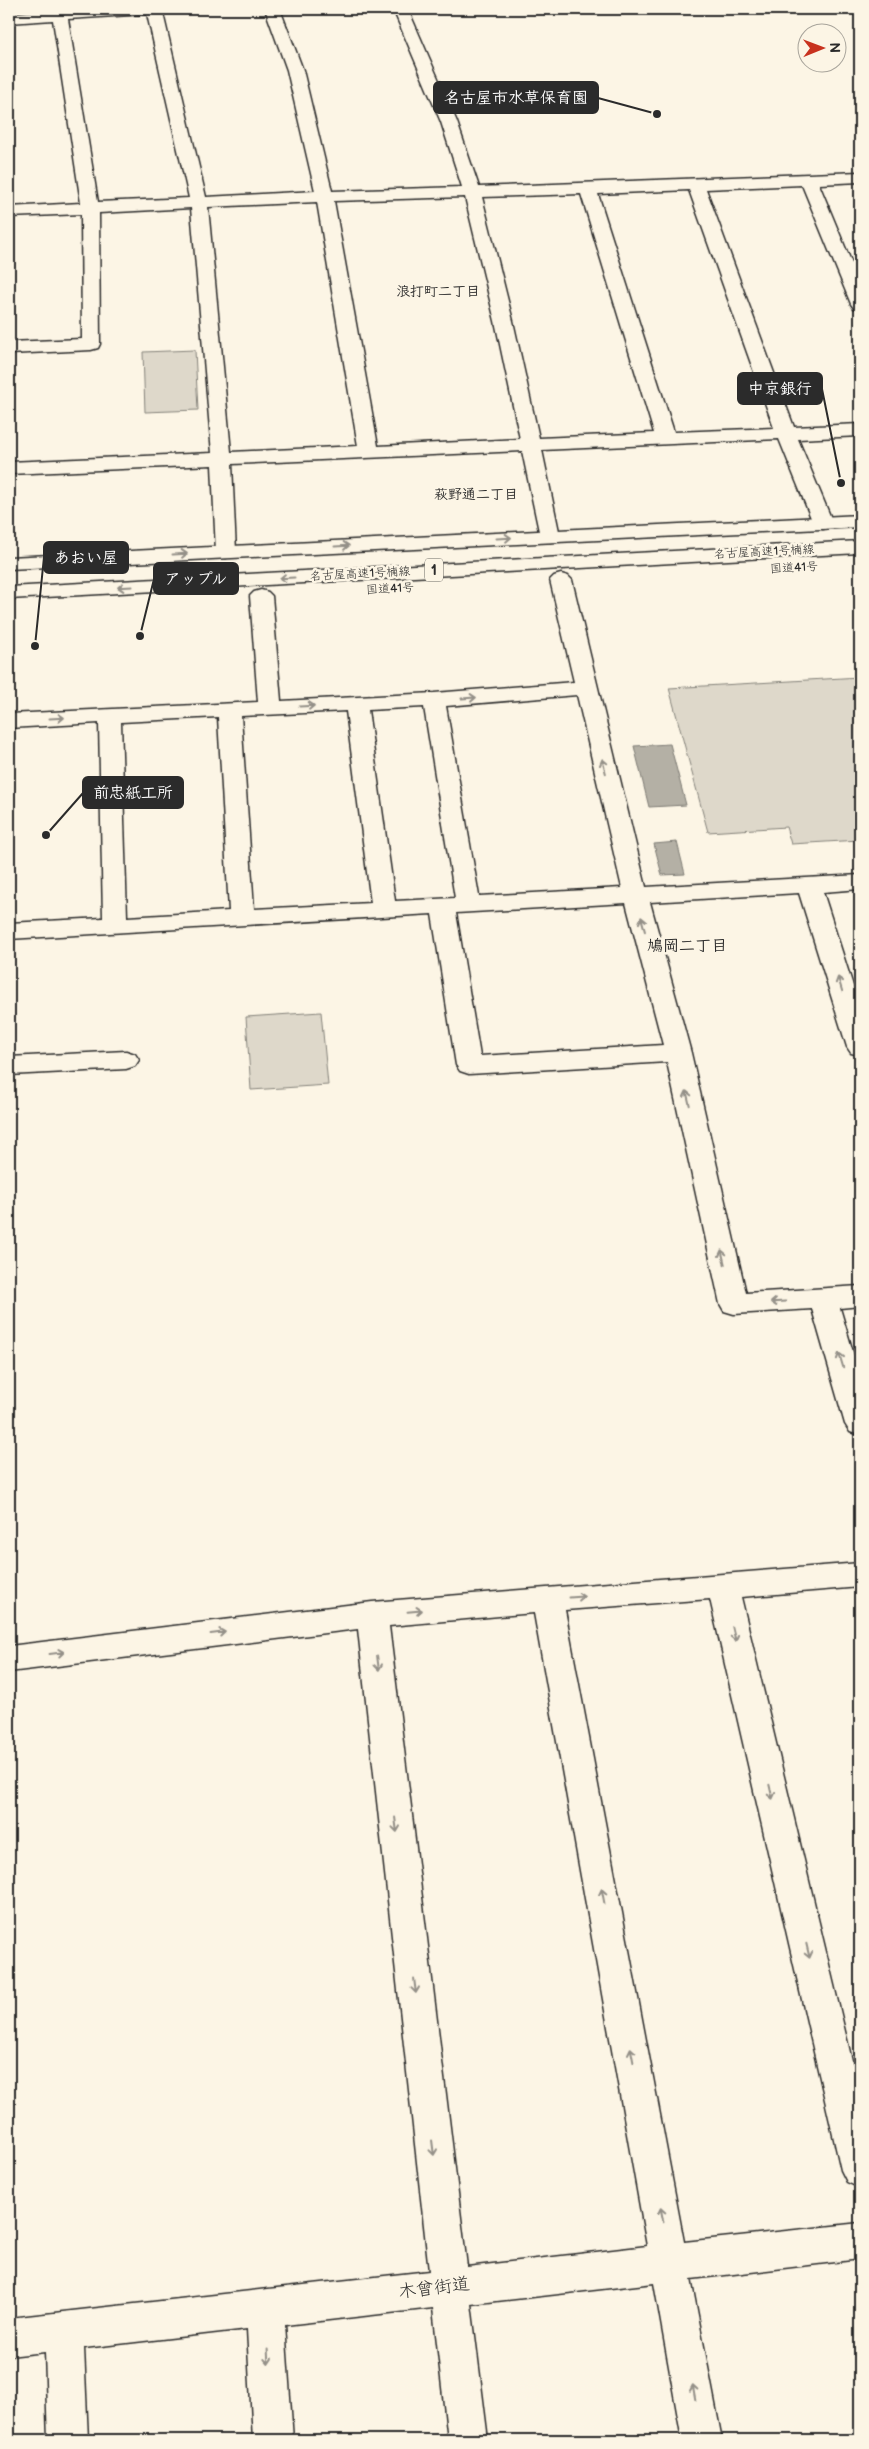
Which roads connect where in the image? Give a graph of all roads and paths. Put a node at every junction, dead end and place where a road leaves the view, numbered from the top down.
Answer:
1 (150, 9) edge
2 (154, 9) edge
3 (272, 9) edge
4 (400, 9) edge
5 (60, 15) junction
6 (9, 18) edge
7 (860, 177) edge
8 (808, 179) junction
9 (696, 184) junction
10 (588, 189) junction
11 (472, 191) junction
12 (325, 196) junction
13 (199, 202) junction
14 (90, 208) junction
15 (9, 212) edge
16 (860, 304) edge
17 (9, 348) edge
18 (860, 430) edge
19 (786, 433) junction
20 (666, 439) junction
21 (532, 446) junction
22 (369, 453) junction
23 (222, 458) junction
24 (9, 468) edge
25 (860, 522) edge
26 (823, 523) junction
27 (860, 534) edge
28 (550, 536) junction
29 (860, 547) edge
30 (226, 552) junction
31 (9, 563) edge
32 (860, 564) edge
33 (9, 578) edge
34 (561, 580) junction
35 (9, 593) edge
36 (261, 596) junction
37 (9, 610) edge
38 (585, 688) junction
39 (434, 700) junction
40 (356, 704) junction
41 (270, 708) junction
42 (230, 710) junction
43 (110, 716) junction
44 (9, 720) edge
45 (860, 882) edge
46 (809, 885) junction
47 (636, 895) junction
48 (468, 904) junction
49 (443, 906) junction
50 (384, 909) junction
51 (242, 918) junction
52 (115, 925) junction
53 (9, 931) edge
54 (860, 1047) edge
55 (678, 1053) junction
56 (126, 1060) dead end
57 (9, 1066) edge
58 (860, 1296) edge
59 (822, 1299) junction
60 (860, 1424) edge
61 (860, 1575) edge
62 (722, 1587) junction
63 (547, 1599) junction
64 (372, 1615) junction
65 (9, 1659) edge
66 (860, 2170) edge
67 (860, 2241) edge
68 (671, 2261) junction
69 (449, 2287) junction
70 (265, 2308) junction
71 (64, 2331) junction
72 (9, 2337) edge
73 (68, 2440) edge
74 (273, 2440) edge
75 (468, 2440) edge
76 (702, 2440) edge

1 - 5 main road
2 - 13 main road
3 - 12 main road
4 - 11 main road
5 - 6 main road
5 - 14 main road
7 - 8 main road
8 - 9 main road
8 - 16 main road
9 - 10 main road
9 - 19 main road
10 - 11 main road
10 - 20 main road
11 - 12 main road
11 - 21 main road
12 - 13 main road
12 - 22 main road
13 - 14 main road
13 - 23 main road
14 - 15 main road
14 - 17 main road
18 - 19 main road
19 - 20 main road
19 - 26 main road
20 - 21 main road
21 - 22 main road
21 - 28 main road
22 - 23 main road
23 - 24 main road
23 - 30 main road
25 - 26 main road
26 - 28 main road
27 - 33 main road, 名古屋高速1号楠線 / 1
30 -> 28 main road
29 -> 35 main road, 名古屋高速1号楠線 / 1
31 -> 30 main road
32 - 34 main road, 国道41号
34 - 36 main road, 国道41号
34 - 38 main road
36 - 37 main road, 国道41号
36 - 41 main road
39 -> 38 main road
47 -> 38 main road
39 - 40 main road
39 - 48 main road
41 -> 40 main road
40 - 50 main road
41 - 42 main road
42 - 43 main road
42 - 51 main road
44 -> 43 main road
43 - 52 main road
45 - 46 main road
46 - 47 main road
54 -> 46 main road
47 - 48 main road
55 -> 47 main road
48 - 49 main road
49 - 50 main road
49 - 55 main road
50 - 51 main road
51 - 52 main road
52 - 53 main road
59 -> 55 main road
56 - 57 main road
58 - 59 main road
60 -> 59 main road
61 - 62 main road
63 -> 62 main road
62 -> 66 main road
64 -> 63 main road
68 -> 63 main road
65 -> 64 main road
64 -> 69 main road
67 - 68 main road, 木曾街道
68 - 69 main road, 木曾街道
76 -> 68 main road
69 - 70 main road, 木曾街道
69 - 75 main road
70 - 71 main road, 木曾街道
70 -> 74 main road
71 - 72 main road, 木曾街道
71 - 73 main road

